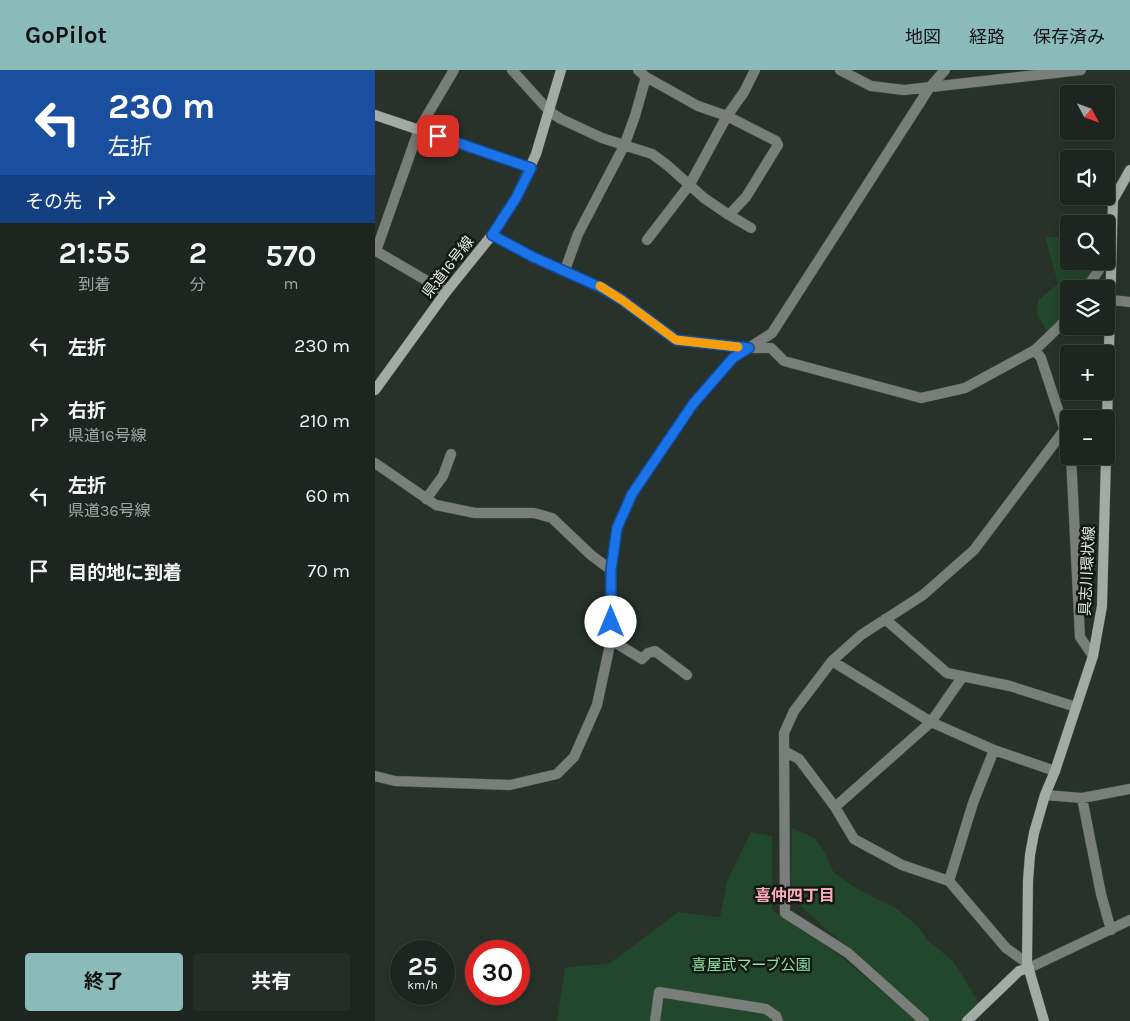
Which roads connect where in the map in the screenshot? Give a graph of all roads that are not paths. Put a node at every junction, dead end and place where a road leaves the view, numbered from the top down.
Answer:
1 (454, 70) edge
2 (512, 70) edge
3 (561, 70) edge
4 (755, 70) edge
5 (840, 70) edge
6 (945, 70) edge
7 (1081, 70) edge
8 (642, 74) edge
9 (930, 87) junction
10 (549, 112) junction
11 (375, 115) edge
12 (727, 116) junction
13 (419, 129) junction
14 (624, 146) junction
15 (531, 168) junction
16 (1130, 170) edge
17 (690, 184) junction
18 (729, 215) junction
19 (1112, 215) edge
20 (751, 228) dead end
21 (492, 235) junction
22 (647, 240) dead end
23 (376, 253) edge
24 (565, 270) junction
25 (446, 292) junction
26 (1115, 300) edge
27 (1130, 302) edge
28 (1060, 326) edge
29 (1110, 335) edge
30 (749, 348) junction
31 (1035, 350) junction
32 (375, 390) edge
33 (1060, 414) edge
34 (1060, 436) edge
35 (451, 454) dead end
36 (375, 463) edge
37 (1071, 465) edge
38 (426, 499) junction
39 (611, 570) junction
40 (885, 619) junction
41 (611, 640) junction
42 (1093, 656) junction
43 (832, 661) junction
44 (687, 675) dead end
45 (963, 676) junction
46 (1076, 707) junction
47 (931, 722) junction
48 (994, 750) junction
49 (784, 751) junction
50 (1055, 771) junction
51 (375, 776) edge
52 (1130, 789) edge
53 (1045, 794) junction
54 (1082, 798) junction
55 (835, 807) junction
56 (949, 881) junction
57 (1130, 920) edge
58 (1111, 930) junction
59 (1028, 965) junction
60 (655, 1021) edge
61 (779, 1021) edge
62 (924, 1021) edge
63 (967, 1021) edge
64 (1044, 1021) edge

1 - 13 street
2 - 10 street
3 - 10 main road, 県道16号線
4 - 12 street
5 - 9 street
6 - 9 street
7 - 9 street
8 - 12 street
8 - 14 street
9 - 30 street
10 - 14 street
10 - 15 main road, 県道16号線
11 - 13 main road
12 - 17 street
12 - 18 street
13 - 15 main road
13 - 23 street
14 - 17 street
14 - 24 street
15 - 21 main road, 県道16号線
16 - 19 main road, 具志川環状線
17 - 18 street
17 - 22 street
18 - 20 street
21 - 24 street
21 - 25 main road, 県道16号線
23 - 25 street
24 - 30 street
25 - 32 main road, 県道16号線
26 - 27 street
28 - 31 street
29 - 42 main road, 具志川環状線
30 - 31 street
30 - 39 street
31 - 33 street
34 - 40 street
35 - 38 street
36 - 38 street
37 - 42 street
38 - 39 street
39 - 41 street
40 - 43 street
40 - 45 street
41 - 44 street
41 - 51 street
42 - 46 main road, 具志川環状線
43 - 47 street
43 - 49 street
45 - 46 street
45 - 47 street
46 - 50 main road, 具志川環状線
47 - 48 street
47 - 55 street
48 - 50 street
48 - 56 street
49 - 55 street
49 - 62 street
50 - 53 main road, 具志川環状線
52 - 54 street
53 - 54 street
53 - 59 main road, 具志川環状線
54 - 58 street
55 - 56 street
56 - 59 street
57 - 58 street
58 - 59 street
59 - 63 main road
59 - 64 main road, 具志川環状線
60 - 61 street

